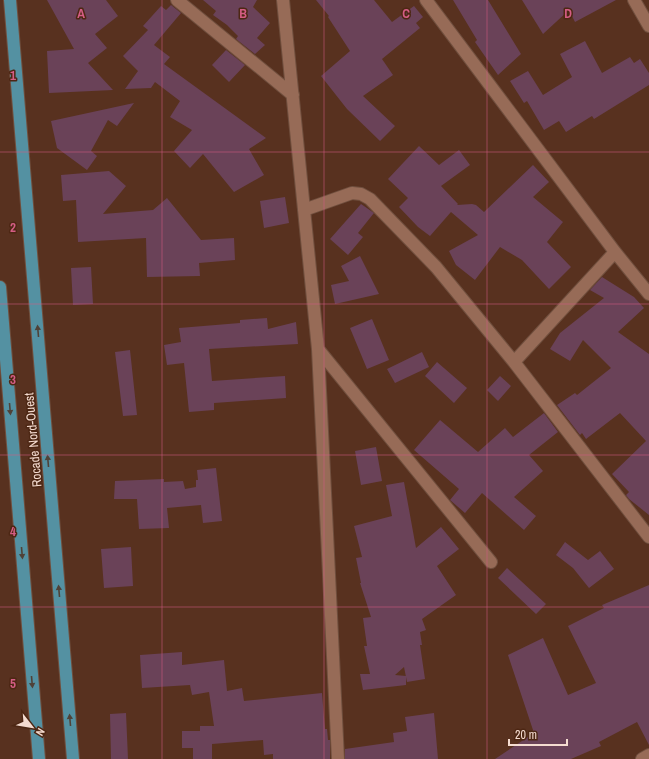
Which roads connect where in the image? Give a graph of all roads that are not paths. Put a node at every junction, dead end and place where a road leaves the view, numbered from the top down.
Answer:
1 (10, 0) edge
2 (177, 0) edge
3 (283, 0) edge
4 (426, 0) edge
5 (634, 0) edge
6 (649, 26) edge
7 (293, 95) junction
8 (304, 210) junction
9 (614, 252) junction
10 (0, 287) edge
11 (649, 294) edge
12 (318, 349) junction
13 (514, 362) junction
14 (649, 536) edge
15 (491, 562) dead end
16 (649, 756) edge
17 (39, 759) edge
18 (73, 759) edge
19 (338, 759) edge
20 (642, 759) edge

18 -> 1 main road, Rocade Nord-Ouest
2 - 7 street
3 - 7 street
4 - 9 street
5 - 6 street
7 - 8 street
8 - 12 street
8 - 13 street
9 - 11 street
9 - 13 street
10 -> 17 main road, Rocade Nord-Ouest
12 - 15 street
12 - 19 street
13 - 14 street
16 - 20 street

